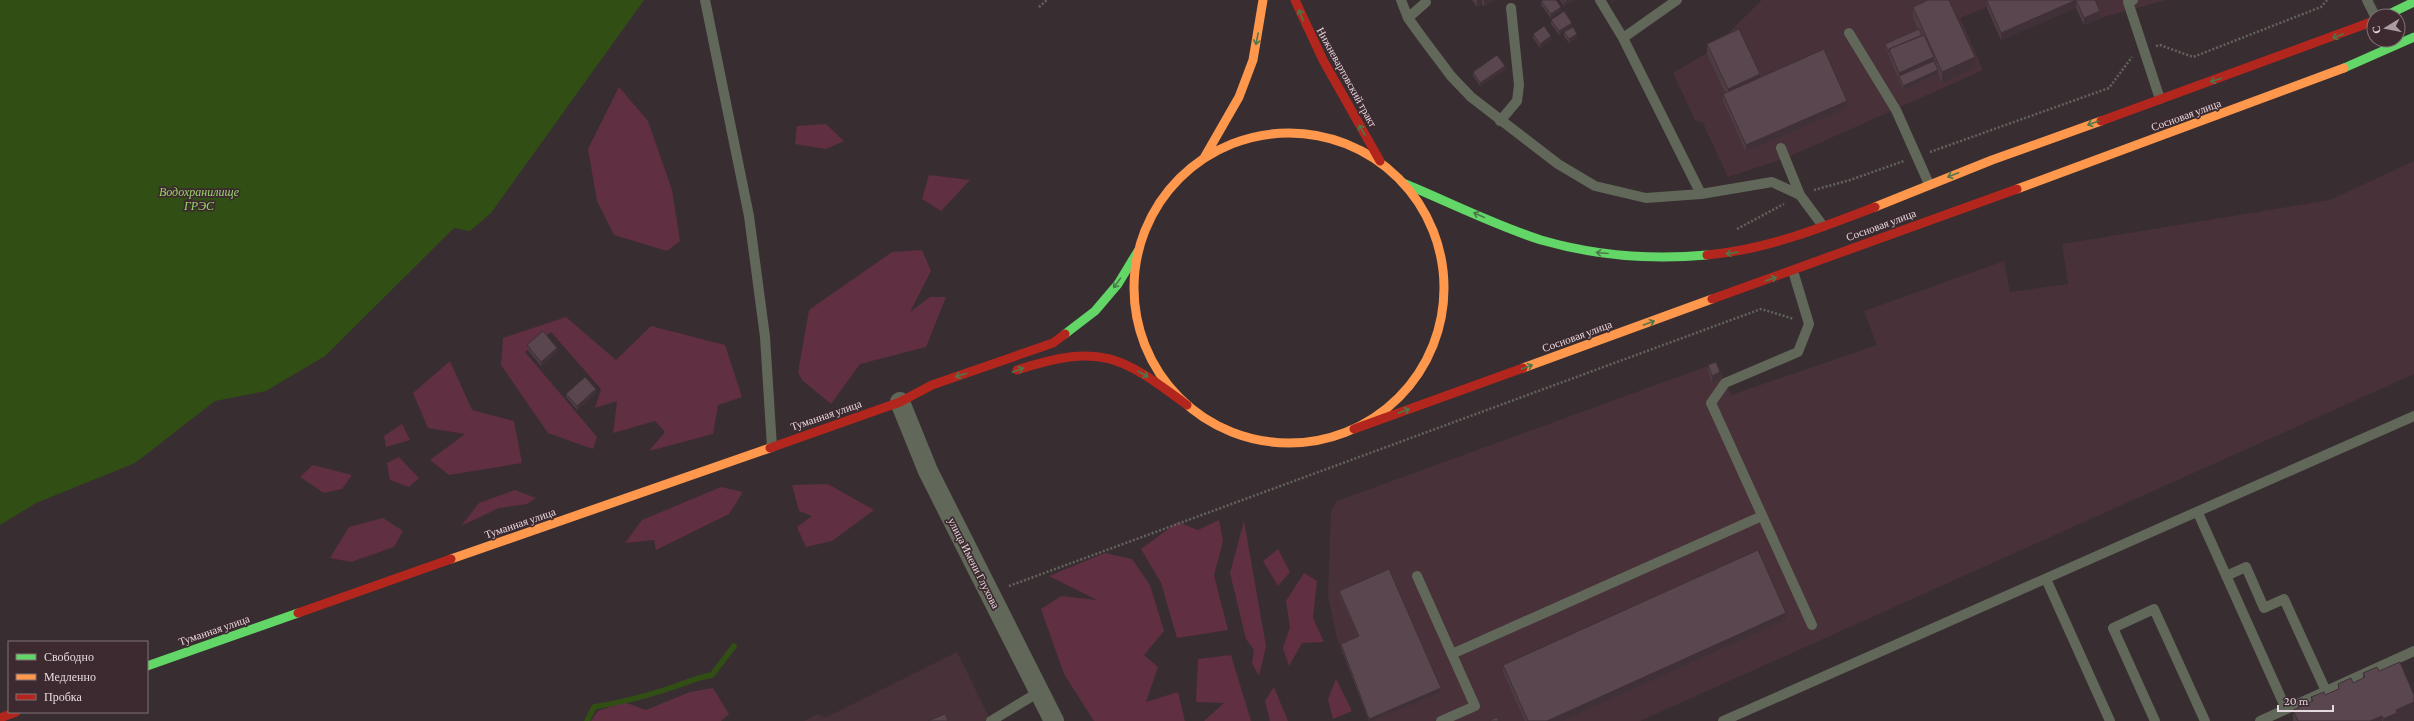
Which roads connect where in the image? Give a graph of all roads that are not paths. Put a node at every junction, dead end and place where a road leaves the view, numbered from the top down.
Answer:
1 (705, 0) edge
2 (1263, 0) edge
3 (1295, 0) edge
4 (1401, 0) edge
5 (1600, 0) edge
6 (1677, 0) edge
7 (2133, 0) edge
8 (1426, 2) dead end
9 (2414, 2) edge
10 (1511, 8) dead end
11 (2402, 8) edge
12 (1408, 18) junction
13 (2366, 24) edge
14 (1849, 33) dead end
15 (2414, 37) edge
16 (1623, 38) junction
17 (2160, 98) junction
18 (1500, 121) junction
19 (1782, 148) dead end
20 (1204, 158) junction
21 (1382, 164) junction
22 (1403, 183) junction
23 (1929, 184) junction
24 (1701, 194) junction
25 (1800, 195) junction
26 (1823, 226) junction
27 (1138, 251) junction
28 (1793, 271) junction
29 (1006, 374) dead end
30 (929, 398) dead end
31 (900, 402) junction
32 (1187, 405) junction
33 (2414, 416) edge
34 (1354, 429) junction
35 (772, 447) junction
36 (2198, 513) junction
37 (1762, 516) junction
38 (1417, 576) dead end
39 (2226, 576) junction
40 (2046, 579) junction
41 (1812, 625) dead end
42 (2414, 651) edge
43 (1452, 654) junction
44 (148, 666) edge
45 (2326, 691) junction
46 (1039, 692) junction
47 (2286, 709) junction
48 (13, 713) edge
49 (0, 718) edge
50 (991, 721) edge
51 (1054, 721) edge
52 (1441, 721) edge
53 (1723, 721) edge
54 (2110, 721) edge
55 (2155, 721) edge
56 (2205, 721) edge
57 (2260, 721) edge

1 - 35 lane
2 -> 20 main road
21 -> 3 main road, Нижневартовский тракт
4 - 12 lane
5 - 16 lane
6 - 16 lane
7 - 17 lane
8 - 12 lane
9 - 11 main road
10 - 18 lane
12 - 18 lane
13 -> 17 main road, Сосновая улица
14 - 23 lane
15 - 28 main road, Сосновая улица
16 - 24 lane
17 -> 23 main road, Сосновая улица
18 - 24 lane
19 - 25 lane
20 - 21 main road
20 - 27 main road
21 - 22 main road
26 -> 22 main road, Сосновая улица
22 - 34 main road
23 - 26 main road, Сосновая улица
24 - 25 lane
25 - 26 lane
27 -> 31 main road, Туманная улица
27 - 32 main road
34 -> 28 main road, Сосновая улица
28 - 37 lane
29 -> 32 main road
30 - 31 main road, Туманная улица
31 - 35 main road, Туманная улица
31 - 46 street, улица Имени Глухова
32 - 34 main road
33 - 36 lane
35 - 44 main road, Туманная улица
36 - 39 lane
36 - 40 lane
37 - 41 lane
37 - 43 lane
38 - 43 lane
39 - 45 lane
39 - 47 lane
40 - 53 lane
40 - 54 lane
42 - 45 lane
43 - 52 lane
45 - 47 lane
46 - 50 lane
46 - 51 street, улица Имени Глухова
47 - 57 lane
48 - 49 main road
55 - 56 lane

